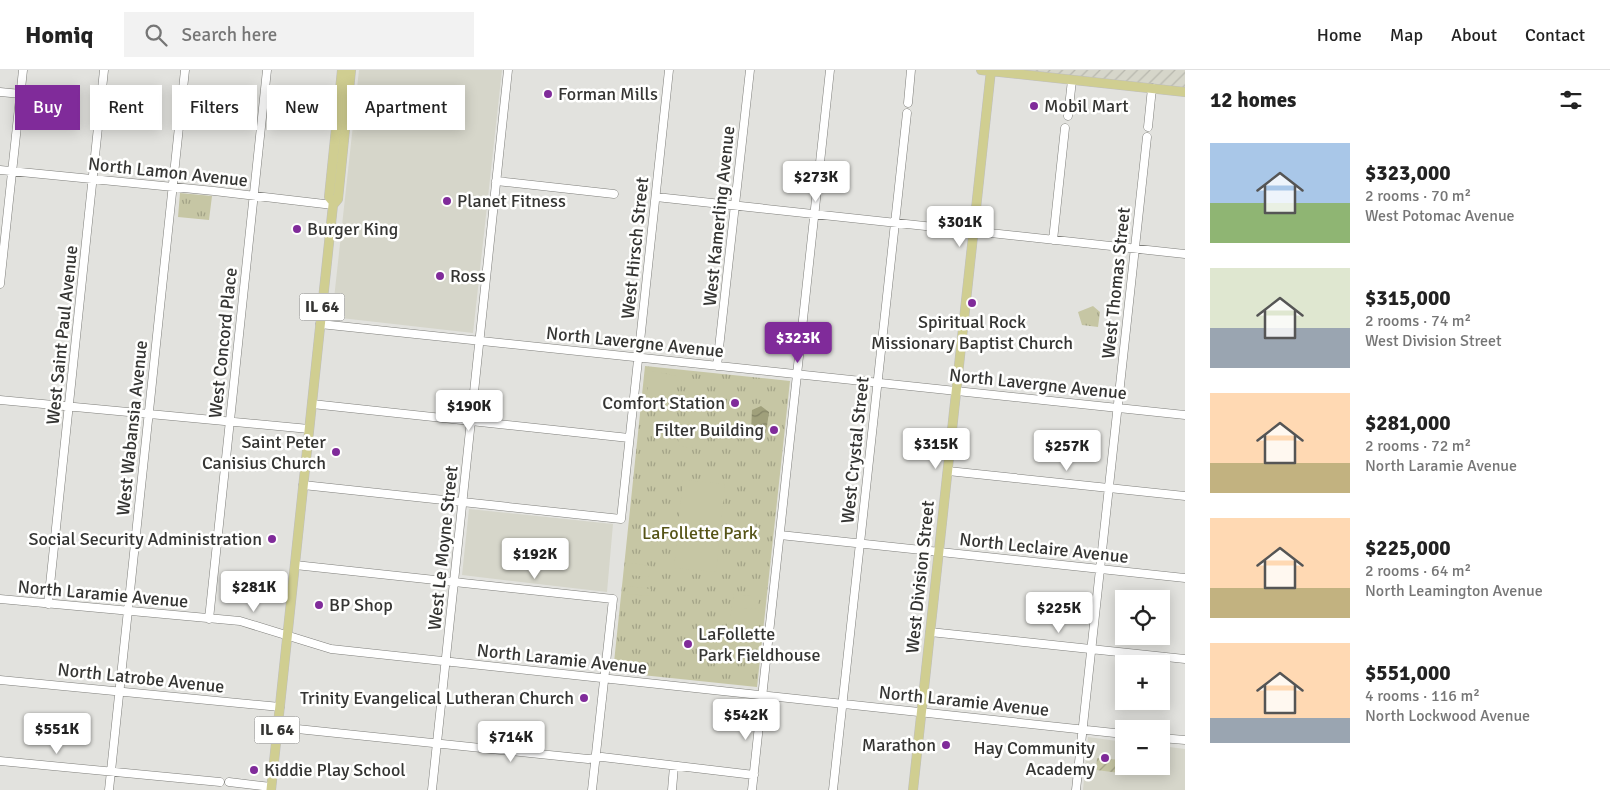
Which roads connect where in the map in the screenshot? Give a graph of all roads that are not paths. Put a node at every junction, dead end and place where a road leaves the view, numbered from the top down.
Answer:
1 (23, 70) edge
2 (104, 70) edge
3 (185, 70) edge
4 (267, 70) edge
5 (342, 70) edge
6 (351, 70) edge
7 (508, 70) edge
8 (669, 70) edge
9 (750, 70) edge
10 (830, 70) edge
11 (911, 70) edge
12 (981, 70) edge
13 (991, 70) edge
14 (1072, 80) junction
15 (22, 85) edge
16 (1152, 88) junction
17 (0, 92) edge
18 (1185, 92) edge
19 (15, 93) edge
20 (908, 103) dead end
21 (907, 113) dead end
22 (1068, 116) dead end
23 (1148, 127) dead end
24 (1065, 128) dead end
25 (17, 130) edge
26 (1147, 137) dead end
27 (0, 170) edge
28 (13, 171) junction
29 (93, 179) junction
30 (496, 181) junction
31 (172, 187) junction
32 (614, 194) dead end
33 (253, 196) junction
34 (656, 197) junction
35 (333, 204) junction
36 (735, 206) junction
37 (815, 214) junction
38 (894, 222) junction
39 (974, 231) junction
40 (1053, 240) junction
41 (1134, 248) junction
42 (1185, 254) edge
43 (0, 284) edge
44 (320, 324) junction
45 (479, 341) junction
46 (638, 358) junction
47 (717, 366) junction
48 (797, 375) junction
49 (877, 383) junction
50 (956, 391) junction
51 (0, 400) edge
52 (312, 404) junction
53 (69, 407) junction
54 (1117, 408) junction
55 (148, 414) junction
56 (1185, 415) edge
57 (471, 421) junction
58 (230, 422) junction
59 (309, 429) junction
60 (629, 438) junction
61 (948, 471) junction
62 (303, 485) junction
63 (1108, 488) junction
64 (1185, 496) edge
65 (462, 502) junction
66 (780, 535) junction
67 (860, 543) junction
68 (939, 552) junction
69 (295, 565) junction
70 (1100, 569) junction
71 (1185, 578) edge
72 (454, 582) junction
73 (0, 599) edge
74 (48, 604) junction
75 (128, 611) junction
76 (209, 619) junction
77 (930, 632) junction
78 (288, 635) junction
79 (1091, 649) junction
80 (1185, 659) edge
81 (446, 662) junction
82 (604, 679) junction
83 (0, 680) edge
84 (120, 691) junction
85 (762, 695) junction
86 (842, 704) junction
87 (280, 707) junction
88 (922, 712) junction
89 (278, 727) junction
90 (1082, 729) junction
91 (1115, 733) edge
92 (1170, 739) edge
93 (1185, 740) edge
94 (437, 744) junction
95 (596, 758) junction
96 (0, 761) edge
97 (674, 766) junction
98 (111, 771) junction
99 (754, 774) junction
100 (220, 782) dead end
101 (229, 782) dead end
102 (271, 788) edge
103 (109, 790) edge
104 (432, 790) edge
105 (592, 790) edge
106 (672, 790) edge
107 (752, 790) edge
108 (833, 790) edge
109 (913, 790) edge
110 (1076, 790) edge

1 - 15 street
2 - 29 street, West Saint Paul Avenue
3 - 31 street, West Wabansia Avenue
4 - 33 street, West Concord Place
5 - 35 main road, IL 64
6 - 35 main road, IL 64
7 - 30 street, West Le Moyne Street
8 - 34 street, West Hirsch Street
9 - 36 street, West Kamerling Avenue
10 - 37 street
11 - 20 street
12 - 13 main road
13 - 14 main road
13 - 39 main road, West Division Street
14 - 16 main road
14 - 22 street
16 - 18 main road
16 - 23 street
17 - 19 street
21 - 38 street, West Crystal Street
24 - 40 street
25 - 28 street
26 - 41 street, West Thomas Street
27 - 28 street, North Lamon Avenue
28 - 29 street, North Lamon Avenue
28 - 43 street
29 - 31 street, North Lamon Avenue
29 - 53 street, West Saint Paul Avenue
30 - 32 street
30 - 45 street, West Le Moyne Street
31 - 33 street, North Lamon Avenue
31 - 55 street, West Wabansia Avenue
33 - 35 street, North Lamon Avenue
33 - 58 street, West Concord Place
34 - 36 street
34 - 46 street, West Hirsch Street
35 - 44 main road, IL 64
36 - 37 street
36 - 47 street, West Kamerling Avenue
37 - 38 street
37 - 48 street
38 - 39 street
38 - 49 street, West Crystal Street
39 - 40 street
39 - 50 main road, West Division Street
40 - 41 street
41 - 42 street
41 - 54 street, West Thomas Street
44 - 45 street, North Lavergne Avenue
44 - 52 main road, IL 64
45 - 46 street, North Lavergne Avenue
45 - 57 street, West Le Moyne Street
46 - 47 street, North Lavergne Avenue
46 - 60 street, West Hirsch Street
47 - 48 street, North Lavergne Avenue
48 - 49 street, North Lavergne Avenue
48 - 66 street
49 - 50 street, North Lavergne Avenue
49 - 67 street, West Crystal Street
50 - 54 street, North Lavergne Avenue
50 - 61 main road, West Division Street
51 - 53 street
52 - 57 street
52 - 59 main road, IL 64
53 - 55 street
53 - 74 street, West Saint Paul Avenue
54 - 56 street, North Lavergne Avenue
54 - 63 street, West Thomas Street
55 - 58 street
55 - 75 street, West Wabansia Avenue
57 - 60 street
57 - 65 street, West Le Moyne Street
58 - 59 street
58 - 76 street, West Concord Place
59 - 62 main road, IL 64
60 - 65 street, West Hirsch Street
61 - 63 street
61 - 68 main road, West Division Street
62 - 65 street
62 - 69 main road, IL 64
63 - 64 street
63 - 70 street, West Thomas Street
65 - 72 street, West Le Moyne Street
66 - 67 street, North Leclaire Avenue
66 - 85 street
67 - 68 street, North Leclaire Avenue
67 - 86 street, West Crystal Street
68 - 70 street, North Leclaire Avenue
68 - 77 main road, West Division Street
69 - 72 street
69 - 78 main road, IL 64
70 - 71 street, North Leclaire Avenue
70 - 79 street, West Thomas Street
72 - 81 street, West Le Moyne Street
72 - 82 street
73 - 74 street, North Laramie Avenue
74 - 75 street, North Laramie Avenue
75 - 76 street, North Laramie Avenue
75 - 84 street, West Wabansia Avenue
76 - 78 street, North Laramie Avenue
77 - 79 street
77 - 88 main road, West Division Street
78 - 81 street, North Laramie Avenue
78 - 87 main road, IL 64
79 - 80 street
79 - 90 street, West Thomas Street
81 - 82 street, North Laramie Avenue
81 - 94 street, West Le Moyne Street
82 - 85 street, North Laramie Avenue
82 - 95 street
83 - 84 street, North Latrobe Avenue
84 - 87 street, North Latrobe Avenue
84 - 98 street, West Wabansia Avenue
85 - 86 street, North Laramie Avenue
85 - 99 street
86 - 88 street, North Laramie Avenue
86 - 108 street, West Crystal Street
87 - 89 main road, IL 64
88 - 90 street, North Laramie Avenue
88 - 109 main road, West Division Street
89 - 94 street
89 - 102 main road, IL 64
90 - 91 street, North Laramie Avenue
90 - 110 street, West Thomas Street
92 - 93 street
94 - 95 street
94 - 104 street, West Le Moyne Street
95 - 97 street
95 - 105 street
96 - 98 street
97 - 99 street
97 - 106 street
98 - 100 street
98 - 103 street, West Wabansia Avenue
99 - 107 street
101 - 102 street

